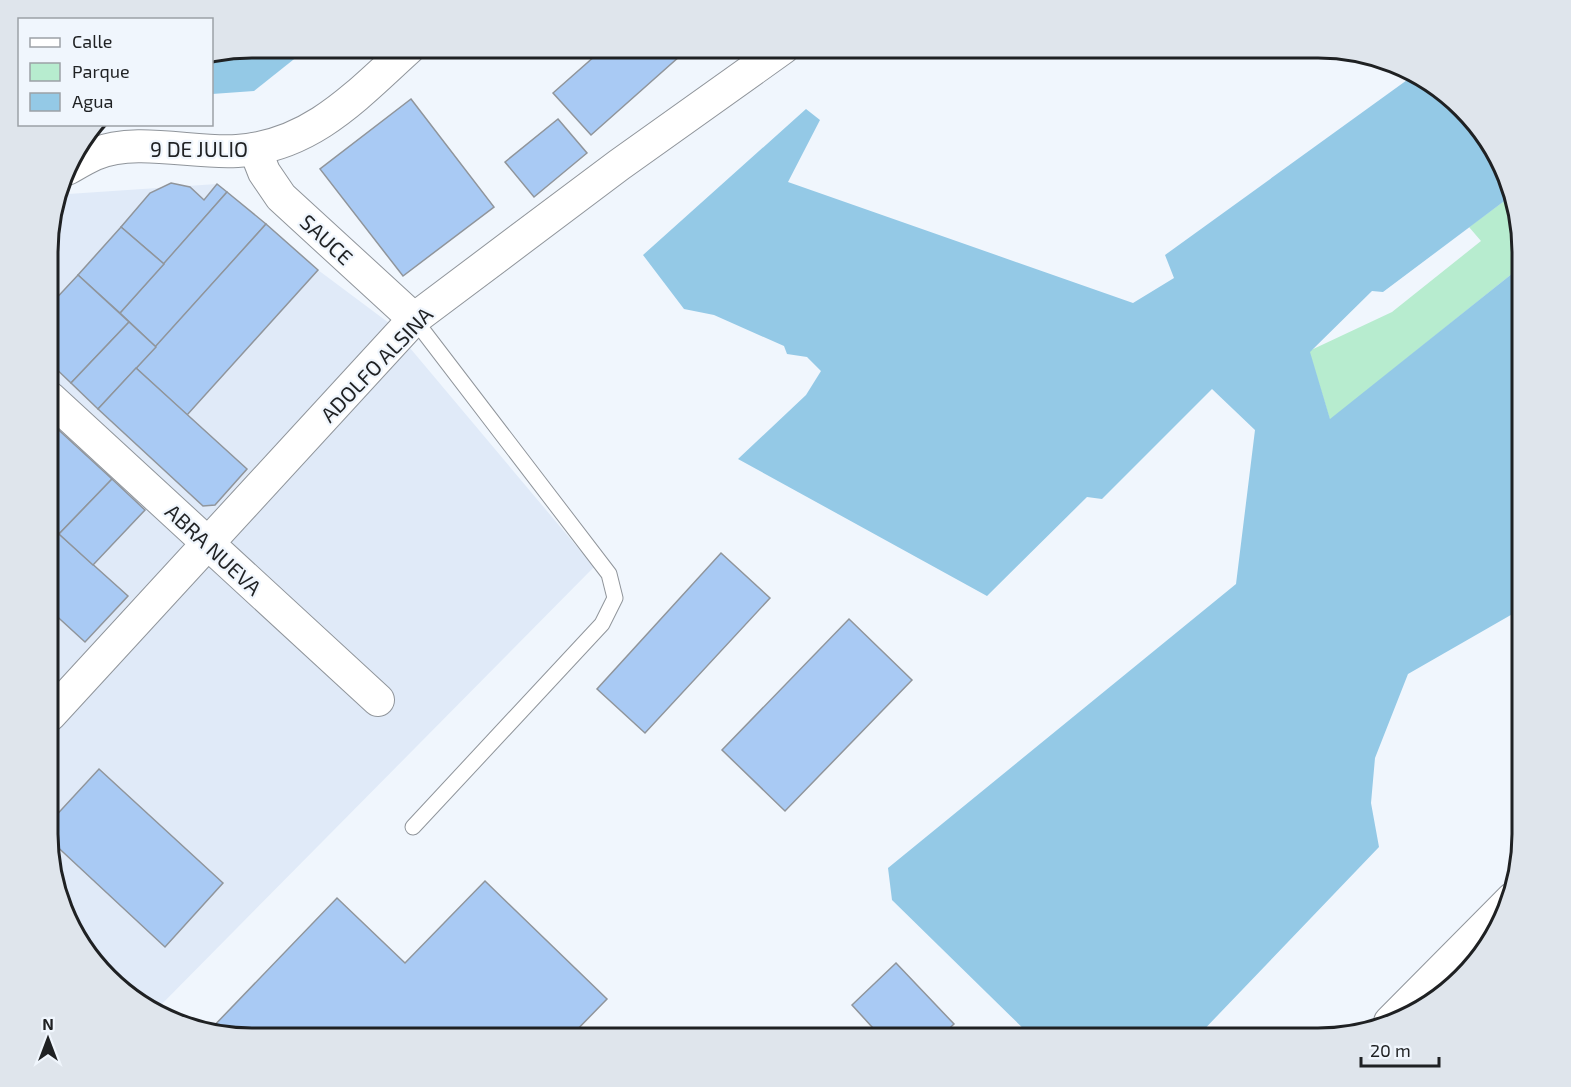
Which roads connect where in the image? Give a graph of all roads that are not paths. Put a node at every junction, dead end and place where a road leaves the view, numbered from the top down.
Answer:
1 (398, 58) edge
2 (768, 58) edge
3 (255, 149) junction
4 (81, 161) edge
5 (414, 319) junction
6 (58, 406) edge
7 (208, 544) junction
8 (378, 700) dead end
9 (59, 706) edge
10 (413, 827) dead end
11 (1494, 917) edge
12 (1404, 1008) edge

1 - 3 street, 9 DE JULIO
2 - 5 street, ADOLFO ALSINA
3 - 4 street, 9 DE JULIO
3 - 5 street, SAUCE
5 - 7 street, ADOLFO ALSINA
5 - 10 lane
6 - 7 street, ABRA NUEVA
7 - 8 street, ABRA NUEVA
7 - 9 street, ADOLFO ALSINA
11 - 12 street

